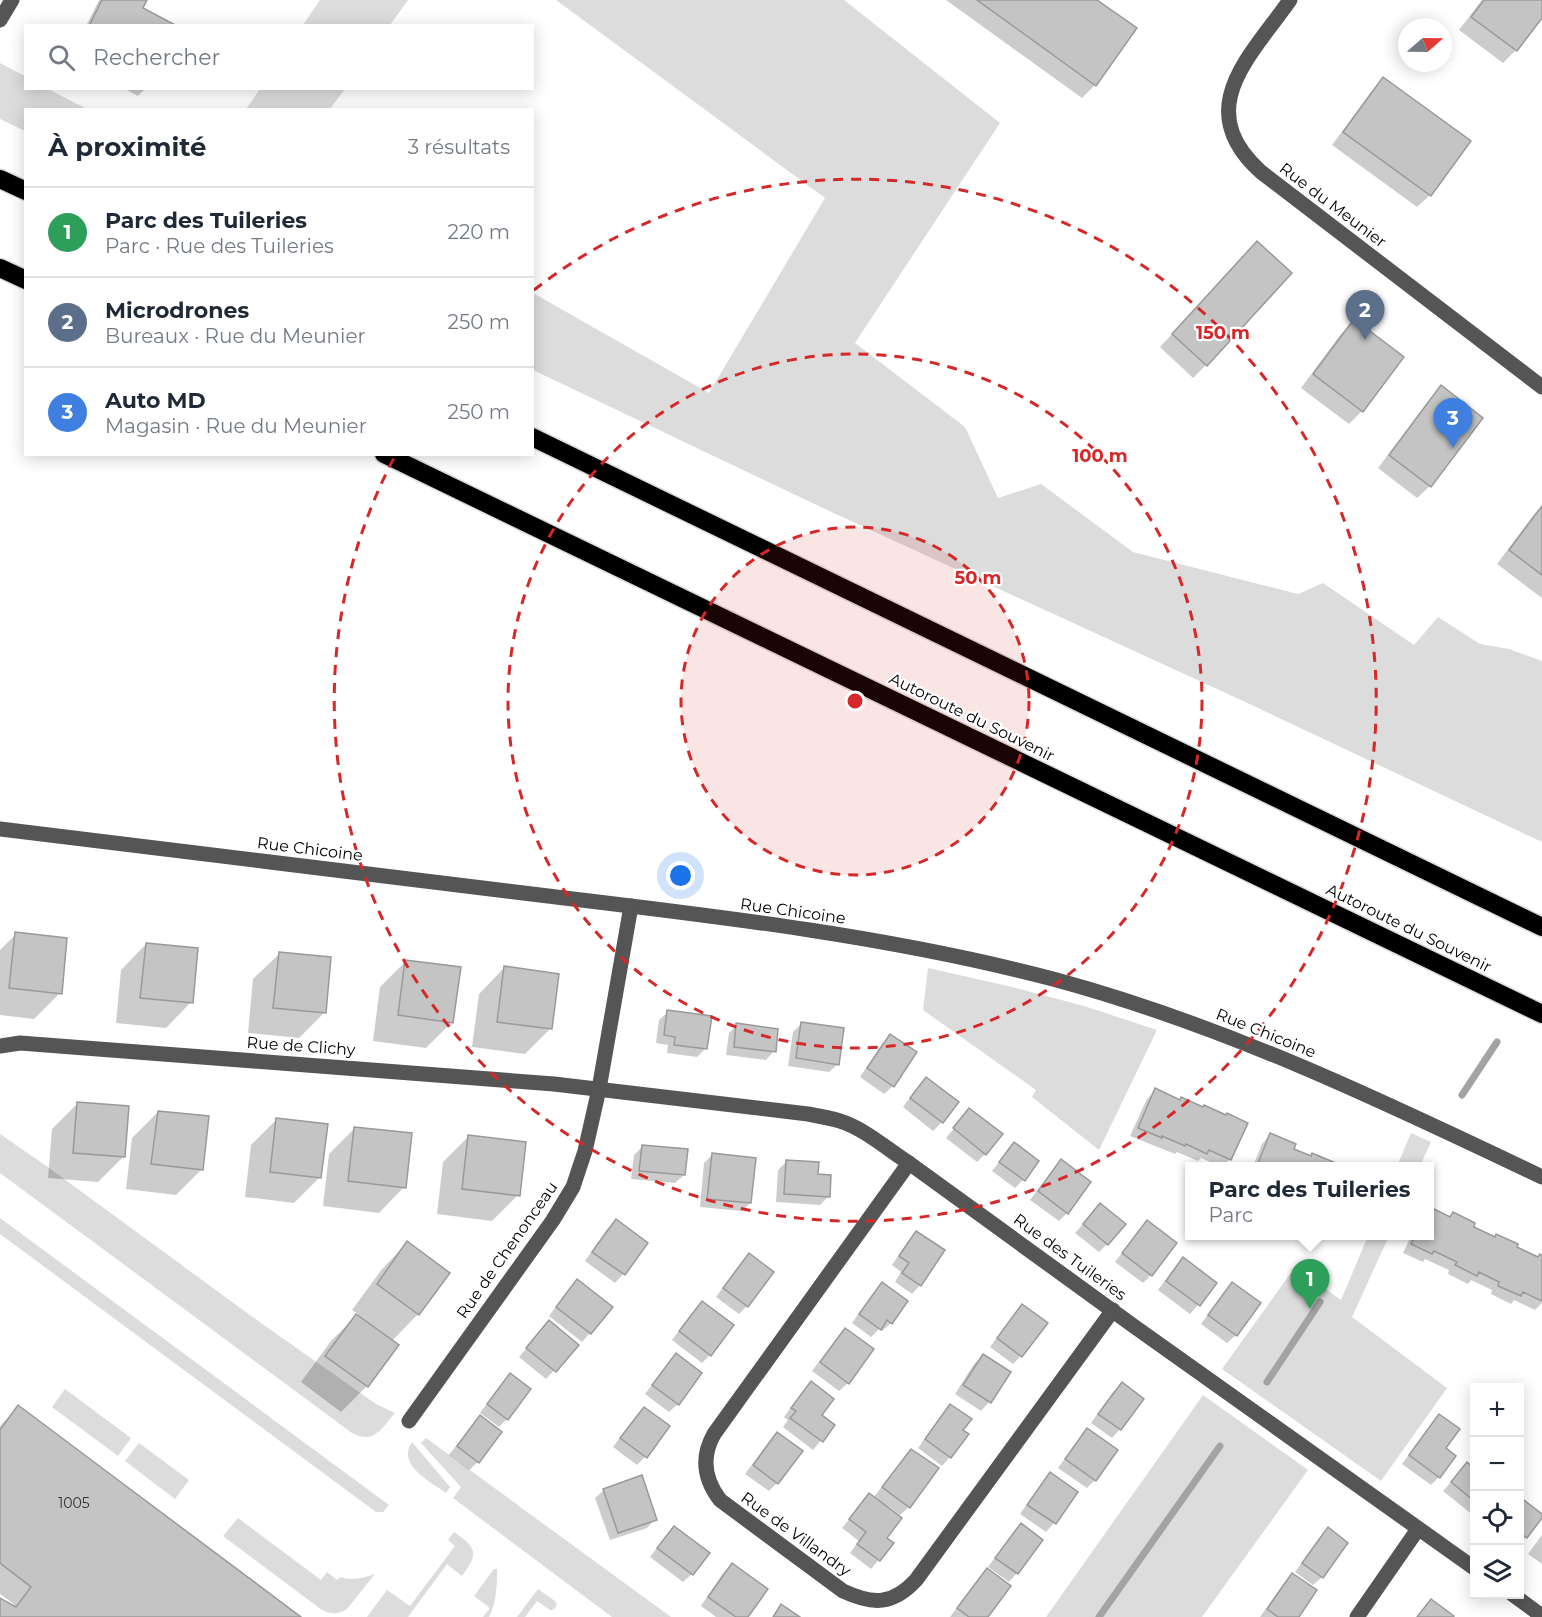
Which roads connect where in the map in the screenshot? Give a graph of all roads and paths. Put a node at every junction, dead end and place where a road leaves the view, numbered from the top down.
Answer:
1 (12, 0) edge
2 (1290, 0) edge
3 (0, 20) edge
4 (0, 179) edge
5 (24, 190) edge
6 (0, 268) edge
7 (24, 279) edge
8 (1542, 387) edge
9 (534, 438) edge
10 (388, 456) edge
11 (0, 829) edge
12 (631, 906) junction
13 (1542, 927) edge
14 (1542, 1014) edge
15 (0, 1046) edge
16 (599, 1089) junction
17 (909, 1163) junction
18 (1542, 1177) edge
19 (1113, 1310) junction
20 (409, 1421) dead end
21 (1419, 1529) junction
22 (1470, 1565) edge
23 (1519, 1599) edge
24 (1542, 1616) edge
25 (1357, 1617) edge

1 - 3 street
2 - 8 street, Rue du Meunier
4 - 5 highway
6 - 7 highway
9 - 13 highway
10 - 14 highway, Autoroute du Souvenir
11 - 12 street, Rue Chicoine
12 - 16 street, Rue de Chenonceau
12 - 18 street, Rue Chicoine
15 - 16 street, Rue de Clichy
16 - 17 street, Rue des Tuileries
16 - 20 street, Rue de Chenonceau
17 - 19 street, Rue des Tuileries
17 - 19 street, Rue de Villandry
19 - 21 street, Rue des Tuileries
21 - 22 street, Rue des Tuileries
21 - 25 street
23 - 24 street

